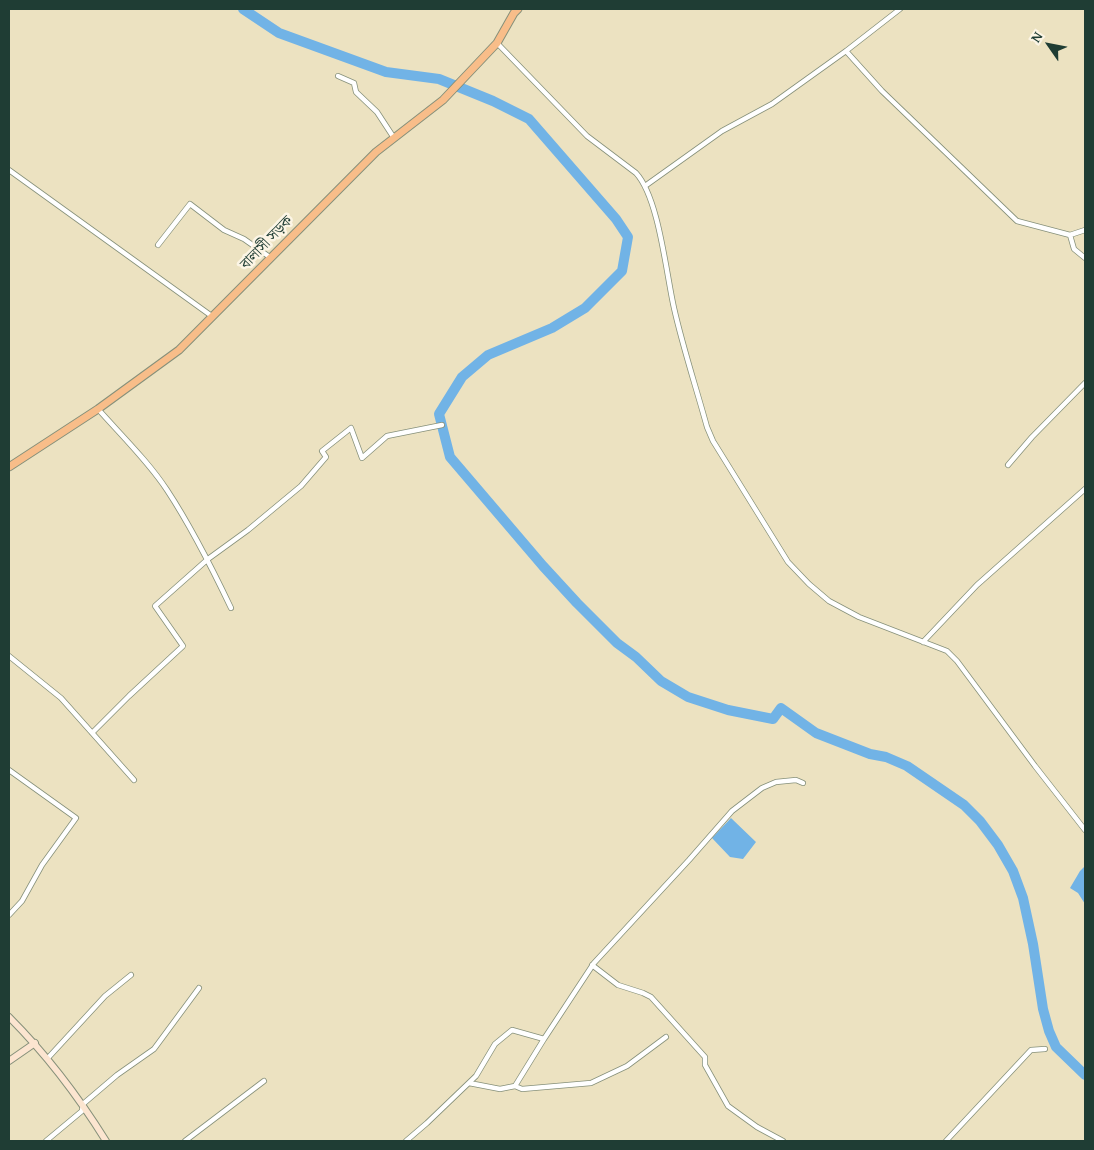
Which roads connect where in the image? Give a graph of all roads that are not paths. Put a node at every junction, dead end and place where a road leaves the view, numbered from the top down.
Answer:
1 (900, 9) edge
2 (513, 10) edge
3 (498, 43) junction
4 (846, 51) junction
5 (338, 76) dead end
6 (394, 138) junction
7 (9, 170) edge
8 (646, 186) junction
9 (1085, 230) edge
10 (1070, 235) junction
11 (158, 245) dead end
12 (271, 258) junction
13 (1085, 258) edge
14 (213, 317) junction
15 (1085, 383) edge
16 (98, 409) junction
17 (442, 426) dead end
18 (1008, 465) dead end
19 (9, 467) edge
20 (1085, 489) edge
21 (208, 559) junction
22 (231, 608) dead end
23 (923, 642) junction
24 (9, 656) edge
25 (92, 733) junction
26 (9, 770) edge
27 (134, 780) dead end
28 (803, 783) dead end
29 (1085, 830) edge
30 (9, 915) edge
31 (592, 964) junction
32 (131, 974) dead end
33 (199, 988) dead end
34 (9, 1018) edge
35 (666, 1037) dead end
36 (544, 1039) junction
37 (34, 1043) junction
38 (1045, 1049) dead end
39 (48, 1059) junction
40 (9, 1061) edge
41 (264, 1081) dead end
42 (469, 1083) junction
43 (515, 1086) junction
44 (83, 1104) junction
45 (46, 1141) edge
46 (106, 1141) edge
47 (186, 1141) edge
48 (406, 1141) edge
49 (783, 1141) edge
50 (946, 1141) edge

1 - 4 street
2 - 3 main road, বালাসী সড়ক
3 - 6 main road, বালাসী সড়ক
3 - 8 street
4 - 8 street
4 - 10 street
5 - 6 street
6 - 12 main road, বালাসী সড়ক
7 - 14 street
8 - 23 street
9 - 10 street
10 - 13 street
11 - 12 street
12 - 14 main road, বালাসী সড়ক
14 - 16 main road, বালাসী সড়ক
15 - 18 street
16 - 19 main road, বালাসী সড়ক
16 - 21 street
17 - 21 street
20 - 23 street
21 - 22 street
21 - 25 street
23 - 29 street
24 - 25 street
25 - 27 street
26 - 30 street
28 - 31 street
31 - 36 street
31 - 49 street
32 - 39 street
33 - 44 street
34 - 37 main road
35 - 43 street
36 - 42 street
36 - 43 street
37 - 39 main road
37 - 40 main road
38 - 50 street
39 - 44 main road
41 - 47 street
42 - 43 street
42 - 48 street
44 - 45 street
44 - 46 main road

